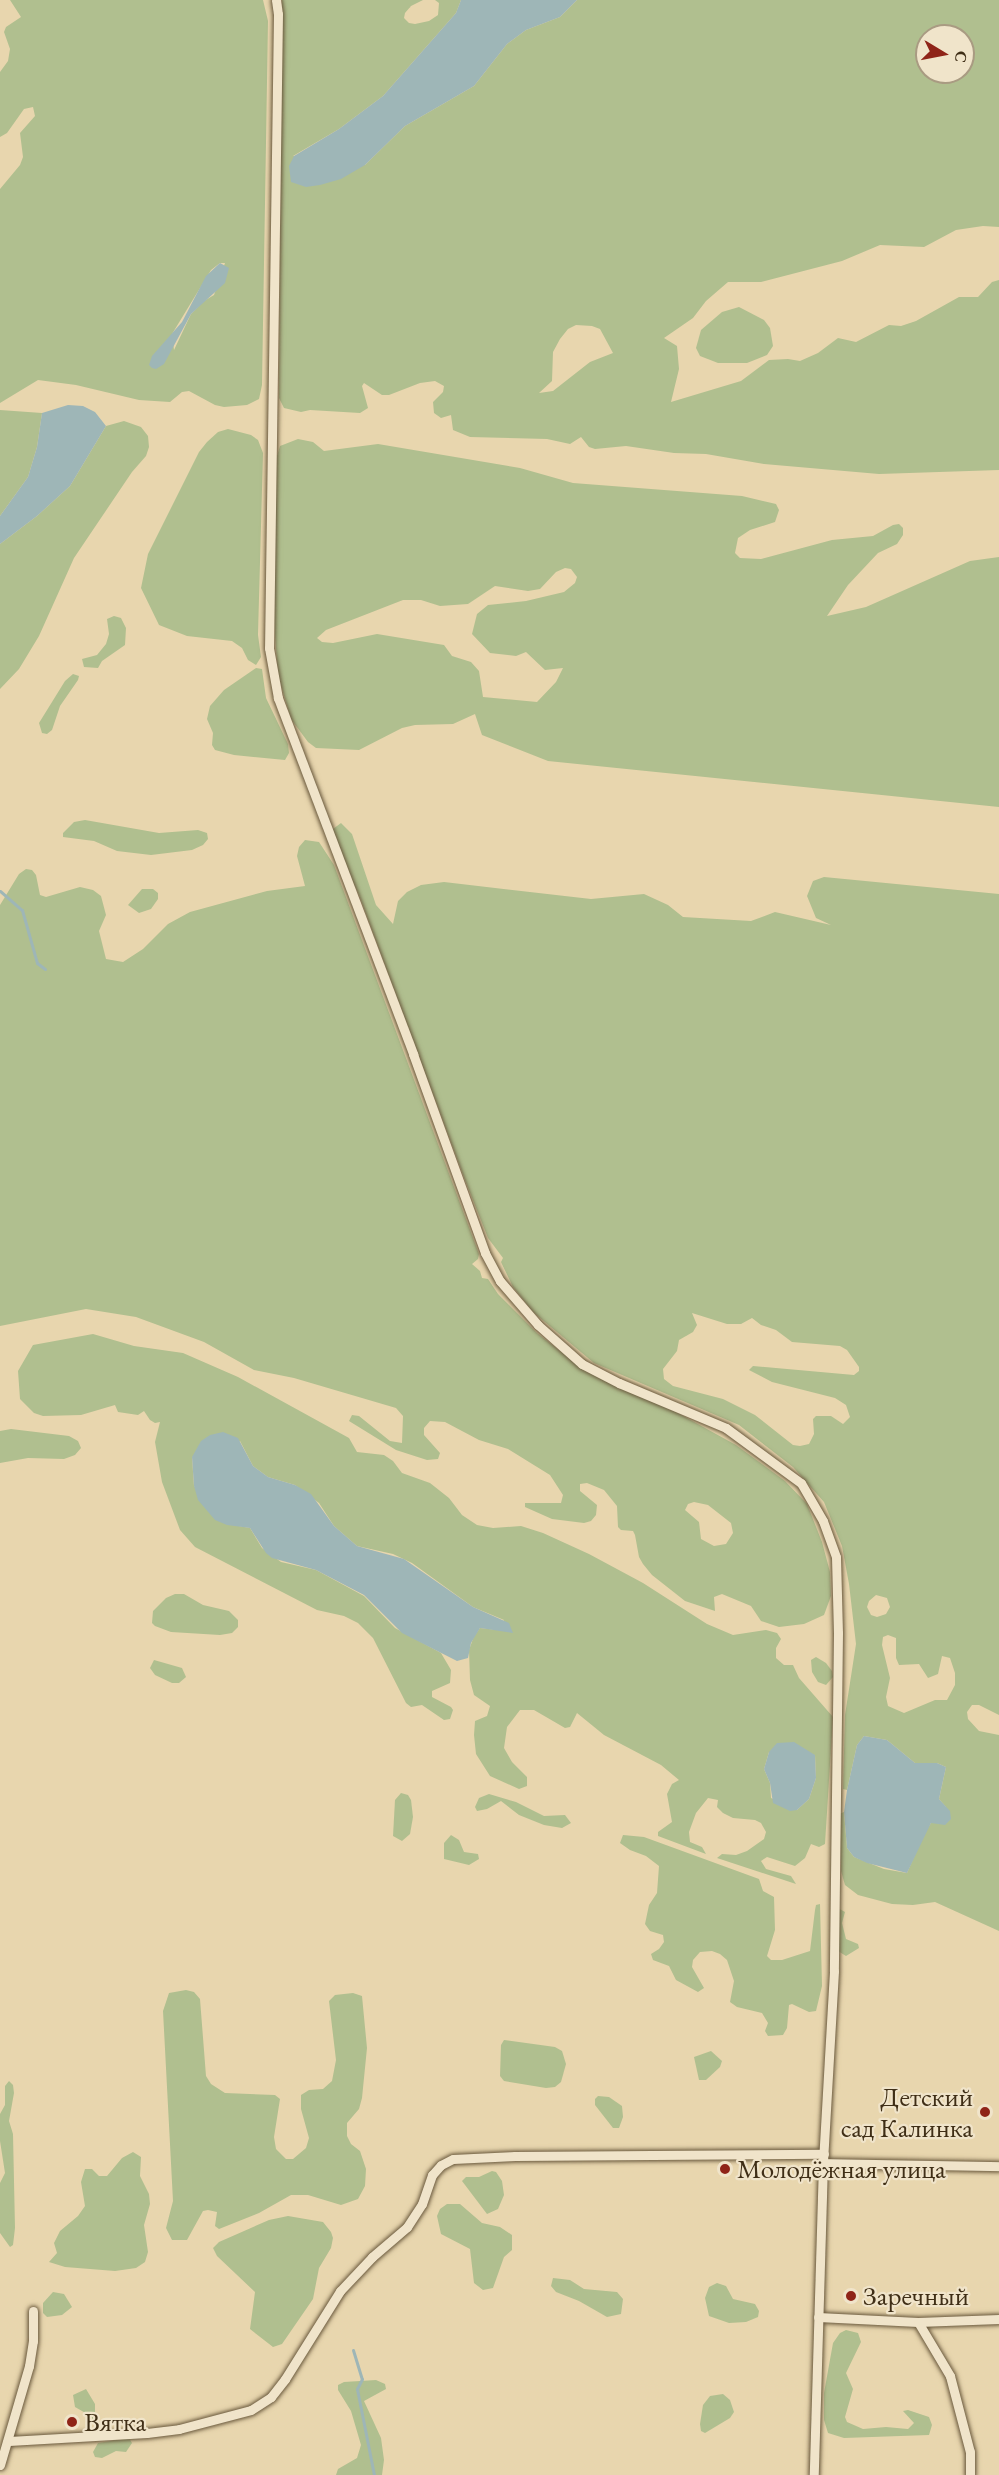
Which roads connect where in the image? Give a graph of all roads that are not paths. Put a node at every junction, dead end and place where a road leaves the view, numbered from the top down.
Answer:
1 (276, 0) edge
2 (824, 2159) junction
3 (999, 2166) edge
4 (33, 2312) dead end
5 (818, 2318) junction
6 (999, 2319) edge
7 (918, 2322) junction
8 (9, 2441) junction
9 (0, 2465) edge
10 (814, 2475) edge
11 (970, 2475) edge

1 - 2 street
2 - 3 street
2 - 5 street
2 - 8 street
4 - 8 street
5 - 7 street
5 - 10 street
6 - 7 street
7 - 11 street
8 - 9 street

